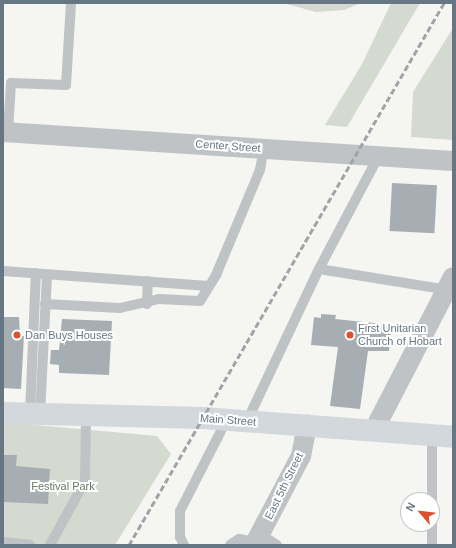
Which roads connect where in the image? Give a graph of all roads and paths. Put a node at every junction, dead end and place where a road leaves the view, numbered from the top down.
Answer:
1 (71, 3) edge
2 (7, 83) edge
3 (5, 132) edge
4 (264, 148) junction
5 (378, 157) junction
6 (453, 161) edge
7 (319, 269) junction
8 (3, 271) edge
9 (41, 274) junction
10 (148, 281) junction
11 (451, 285) edge
12 (208, 286) junction
13 (45, 304) junction
14 (147, 304) junction
15 (3, 413) edge
16 (35, 414) junction
17 (86, 415) junction
18 (237, 420) junction
19 (307, 425) junction
20 (374, 430) junction
21 (443, 436) edge
22 (433, 492) edge
23 (432, 532) edge
24 (257, 540) edge
25 (3, 542) edge
26 (30, 545) edge
27 (50, 545) edge
28 (184, 545) edge
29 (230, 545) edge
30 (277, 545) edge
31 (432, 545) edge

1 - 2 lane
2 - 3 lane
3 - 4 street, Center Street
4 - 5 street, Center Street
4 - 12 lane
5 - 6 street, Center Street
5 - 7 lane
7 - 11 lane
7 - 18 lane
8 - 9 lane
9 - 10 lane
9 - 13 lane
9 - 16 lane
10 - 12 lane
10 - 14 lane
11 - 20 street
12 - 14 lane
13 - 14 lane
13 - 16 lane
15 - 16 main road, Main Street
16 - 17 main road, Main Street
17 - 18 main road, Main Street
17 - 27 lane
18 - 19 main road, Main Street
18 - 28 lane
19 - 20 main road, Main Street
19 - 24 street, East 5th Street
20 - 21 main road, Main Street
21 - 22 lane
23 - 31 lane
24 - 29 lane
24 - 30 lane
25 - 26 lane

